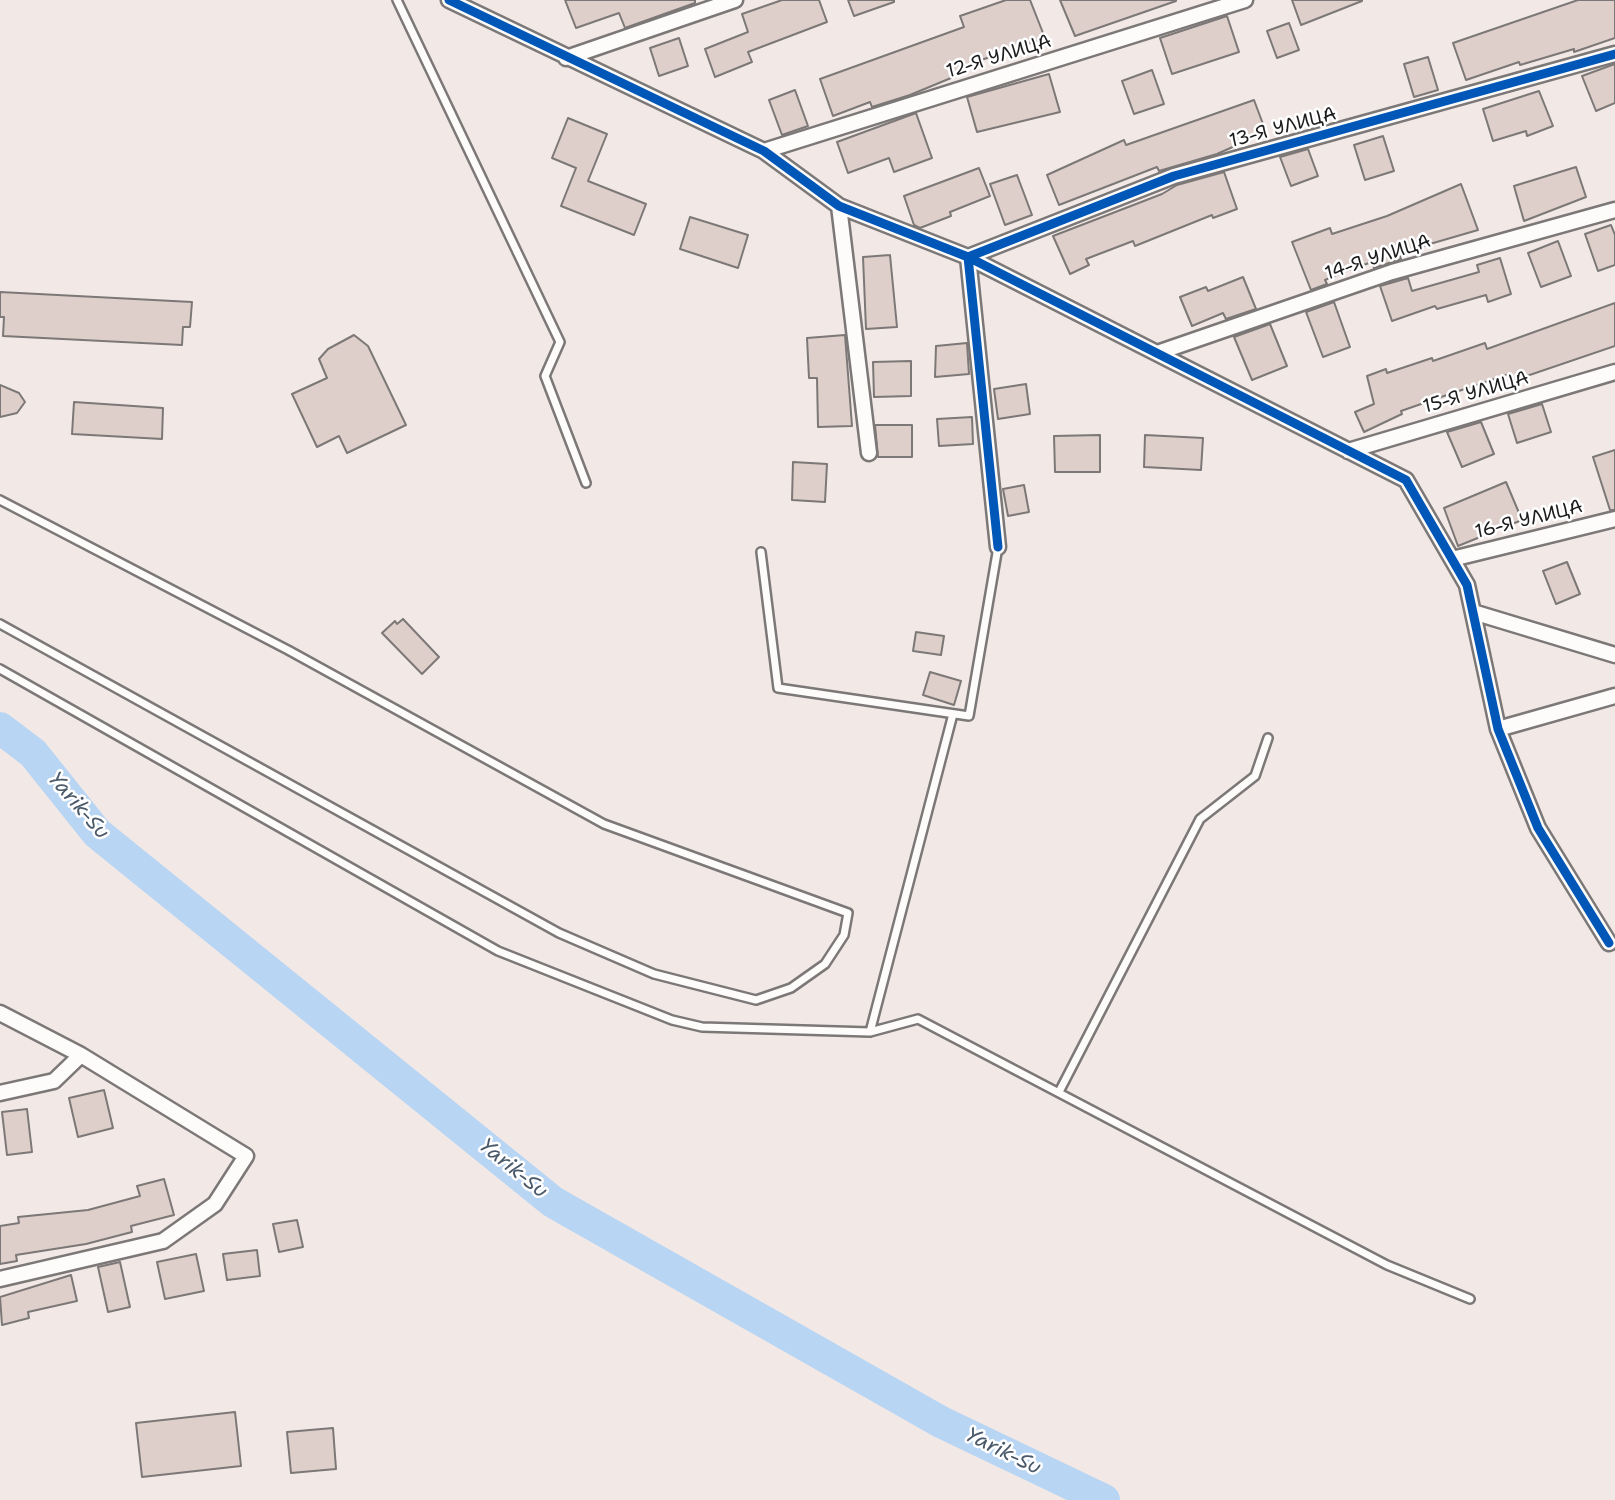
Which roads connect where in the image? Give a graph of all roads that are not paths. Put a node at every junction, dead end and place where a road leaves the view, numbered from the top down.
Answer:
1 (397, 0) edge
2 (449, 0) edge
3 (735, 0) edge
4 (1245, 0) edge
5 (1615, 54) edge
6 (566, 58) junction
7 (764, 151) junction
8 (839, 206) junction
9 (1615, 210) edge
10 (968, 257) junction
11 (1157, 354) junction
12 (1615, 372) edge
13 (1348, 451) junction
14 (869, 453) dead end
15 (586, 483) dead end
16 (0, 499) edge
17 (1615, 519) edge
18 (998, 547) joint
19 (761, 552) dead end
20 (1452, 559) junction
21 (1473, 612) junction
22 (0, 624) edge
23 (1615, 655) edge
24 (0, 669) edge
25 (1615, 696) edge
26 (954, 713) junction
27 (1499, 729) junction
28 (1268, 738) dead end
29 (1609, 943) dead end
30 (0, 1013) edge
31 (870, 1032) junction
32 (81, 1055) junction
33 (1059, 1092) junction
34 (0, 1093) edge
35 (0, 1279) edge
36 (1471, 1299) dead end

1 - 15 lane
2 - 6 street
3 - 6 street
4 - 7 street, 12-Я УЛИЦА
5 - 10 street, 13-Я УЛИЦА
6 - 7 street
7 - 8 street
8 - 10 street
8 - 14 street
9 - 11 street, 14-Я УЛИЦА
10 - 11 street
10 - 18 street
11 - 13 street
12 - 13 street, 15-Я УЛИЦА
13 - 20 street
16 - 22 lane
17 - 20 street, 16-Я УЛИЦА
18 - 26 lane
19 - 26 lane
20 - 21 street
21 - 23 street
21 - 27 street
24 - 31 lane
25 - 27 street
26 - 31 lane
27 - 29 street
28 - 33 lane
30 - 32 street
31 - 33 lane
32 - 34 street
32 - 35 street
33 - 36 lane

